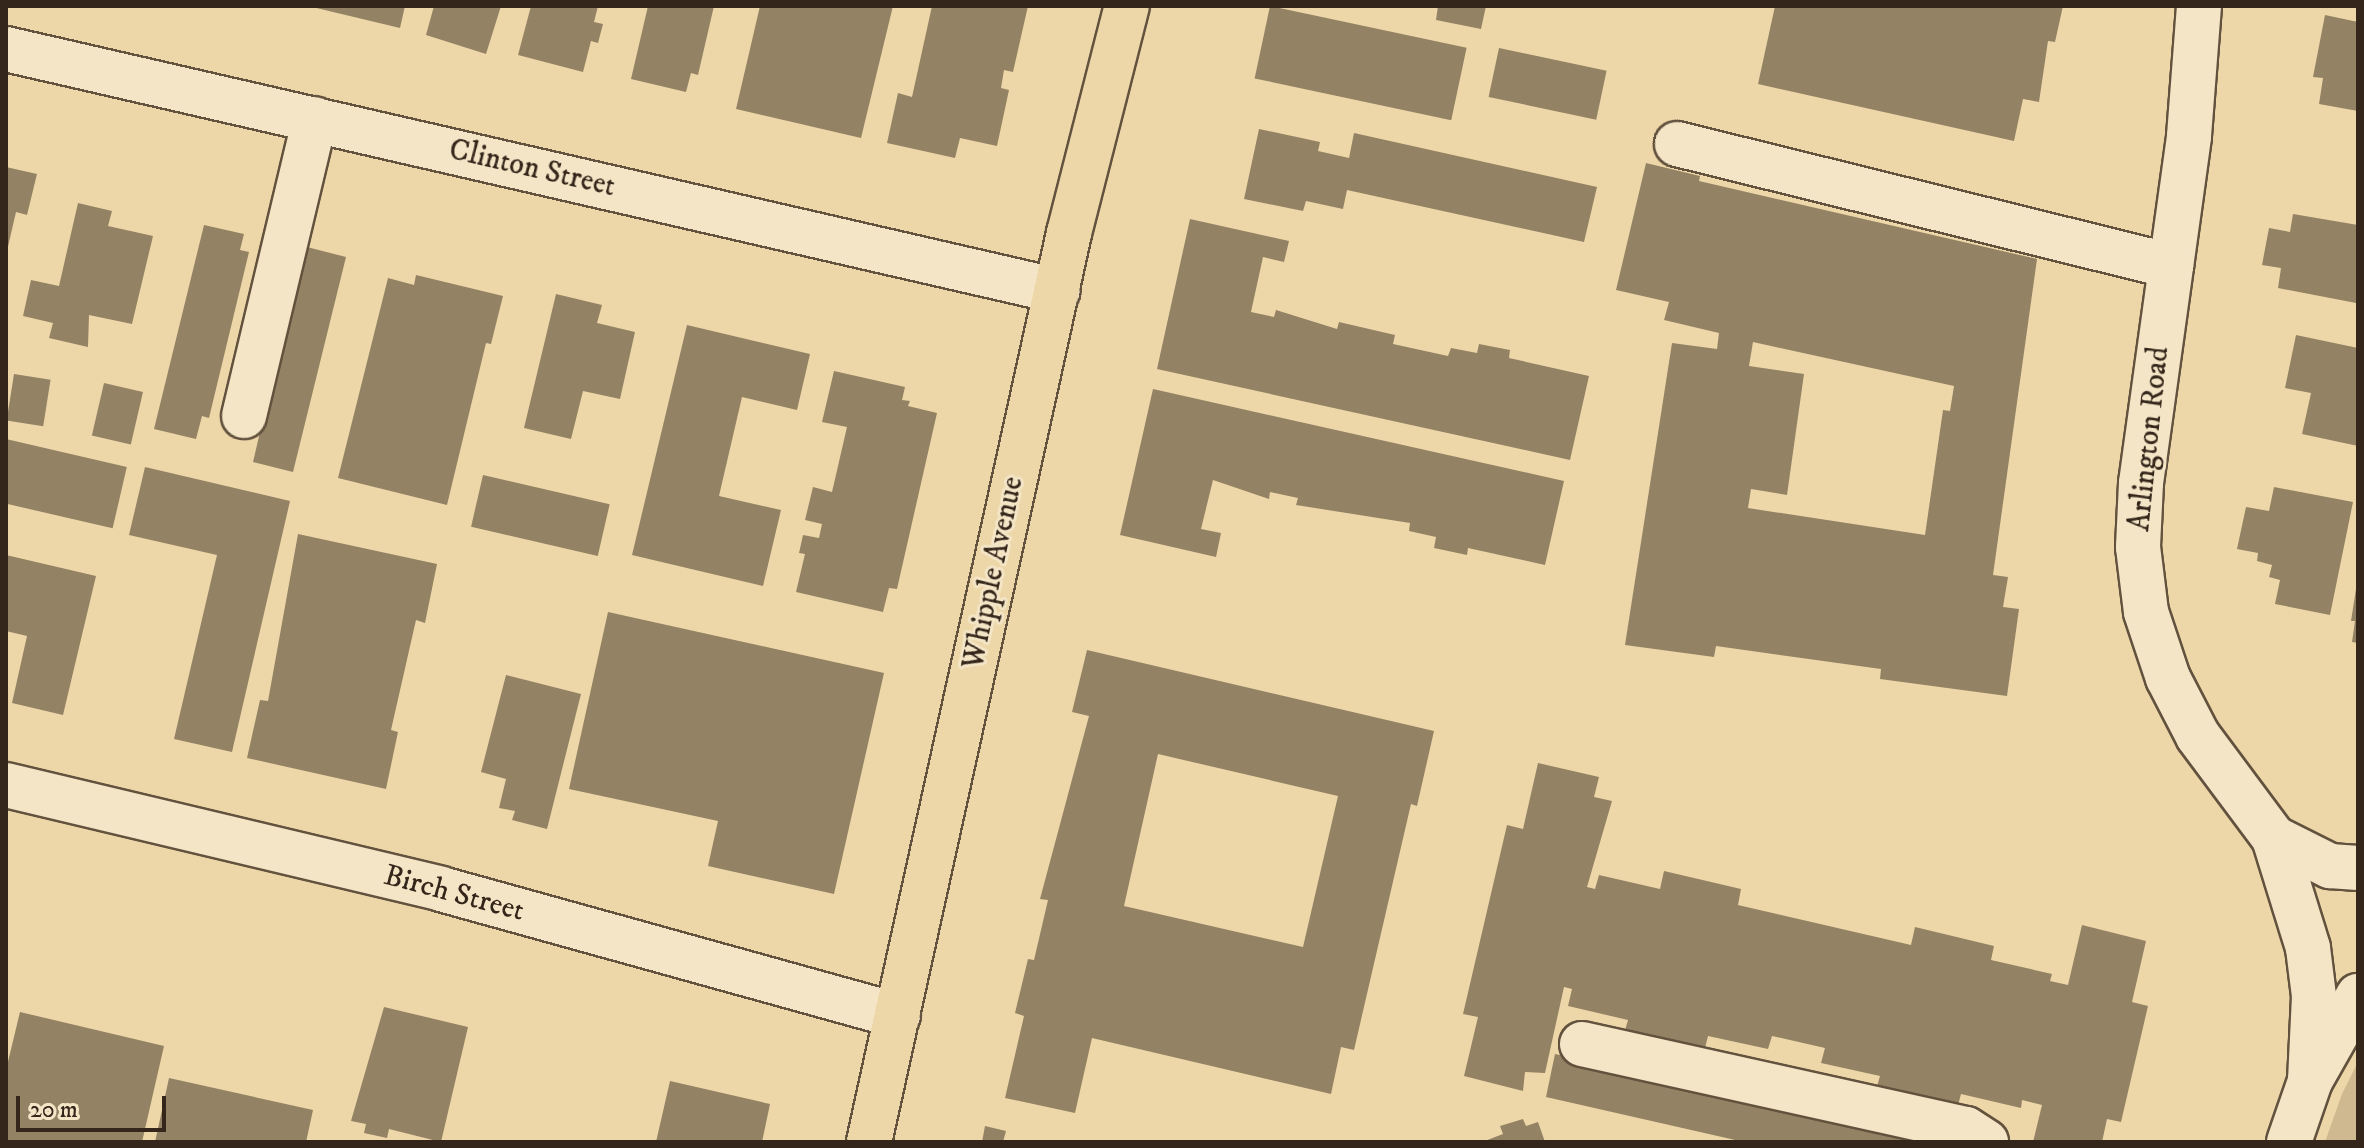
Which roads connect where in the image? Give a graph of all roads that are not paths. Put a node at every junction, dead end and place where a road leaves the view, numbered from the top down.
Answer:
1 (1127, 6) edge
2 (2199, 6) edge
3 (6, 49) edge
4 (315, 119) junction
5 (1677, 144) dead end
6 (2171, 266) junction
7 (1058, 291) junction
8 (244, 416) dead end
9 (6, 785) edge
10 (2274, 838) junction
11 (2358, 868) edge
12 (2358, 996) edge
13 (898, 1016) junction
14 (1582, 1044) dead end
15 (2310, 1081) junction
16 (869, 1142) edge
17 (1986, 1142) edge
18 (2289, 1142) edge

1 - 7 main road, Whipple Avenue
2 - 6 street, Arlington Road
3 - 4 street, Clinton Street
4 - 7 street, Clinton Street
4 - 8 street
5 - 6 street
6 - 10 street, Arlington Road
7 - 13 main road, Whipple Avenue
9 - 13 street, Birch Street
10 - 11 street, Arlington Road
10 - 15 street, Arlington Road
12 - 15 street
13 - 16 main road, Whipple Avenue
14 - 17 street
15 - 18 street

